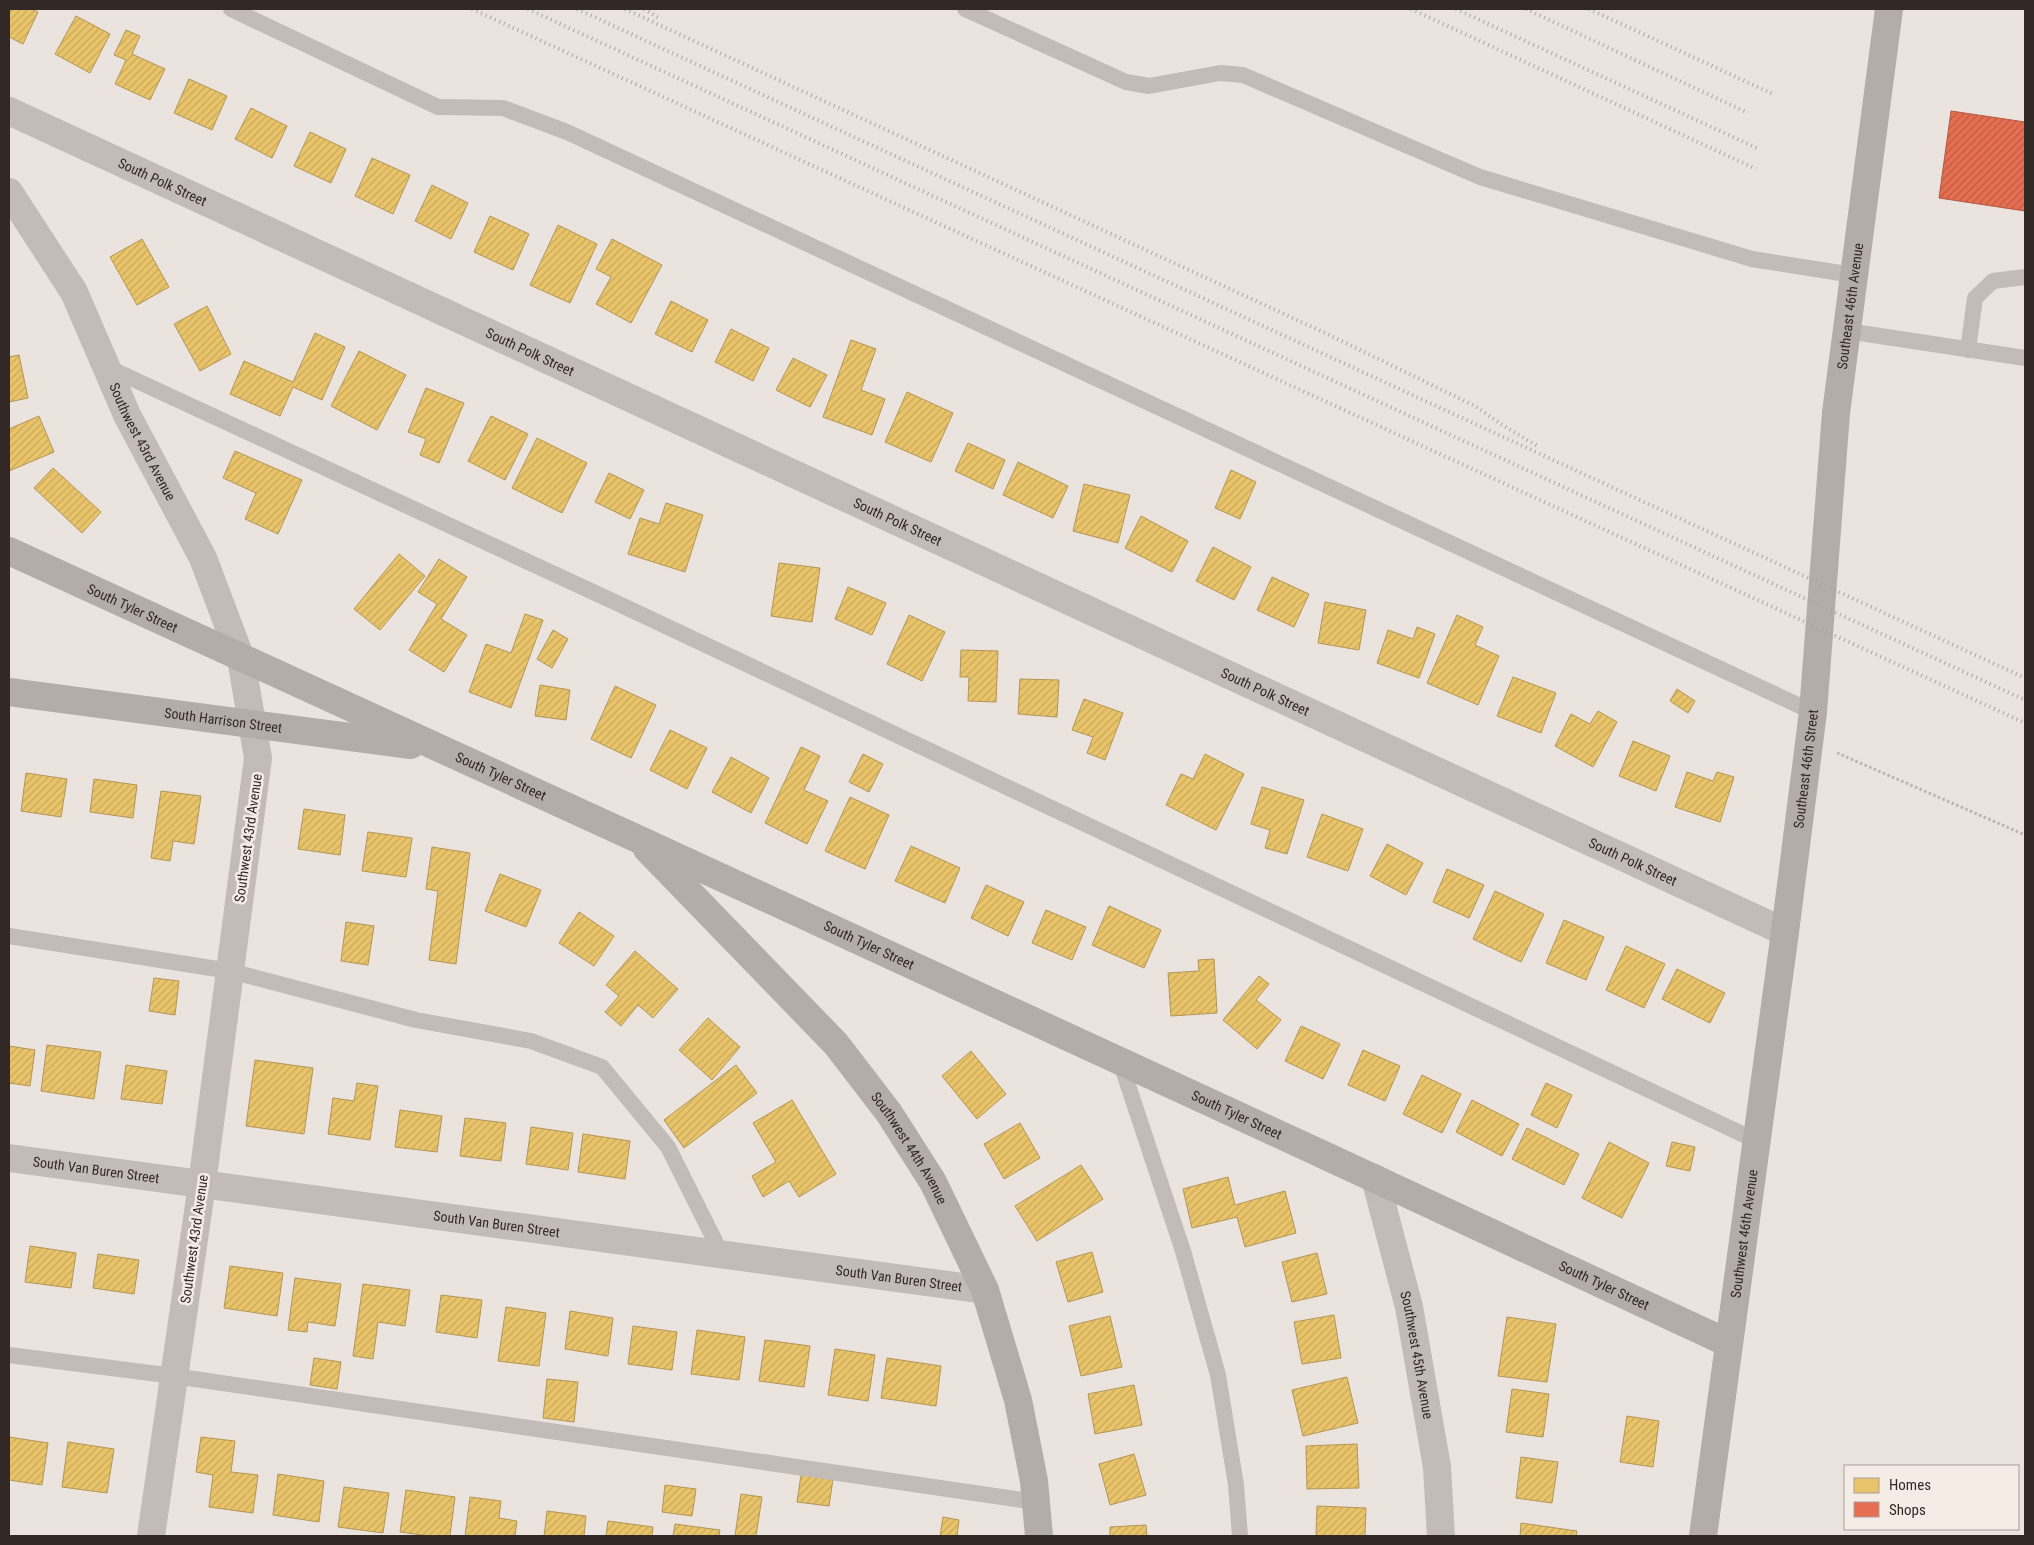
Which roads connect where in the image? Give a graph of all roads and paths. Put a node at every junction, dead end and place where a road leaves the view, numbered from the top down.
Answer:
1 (231, 9) edge
2 (965, 9) edge
3 (1889, 9) edge
4 (9, 111) edge
5 (9, 192) edge
6 (1853, 275) junction
7 (2025, 277) edge
8 (1847, 331) junction
9 (1968, 350) junction
10 (2025, 358) edge
11 (107, 367) junction
12 (9, 551) edge
13 (1822, 606) joint
14 (241, 659) junction
15 (9, 692) edge
16 (1812, 712) junction
17 (252, 724) junction
18 (1809, 741) junction
19 (439, 749) junction
20 (2025, 835) edge
21 (636, 838) junction
22 (1785, 932) junction
23 (9, 936) edge
24 (230, 971) junction
25 (1120, 1061) junction
26 (1757, 1141) junction
27 (9, 1158) edge
28 (1375, 1178) junction
29 (202, 1184) junction
30 (722, 1254) junction
31 (985, 1290) junction
32 (1728, 1343) junction
33 (9, 1355) edge
34 (174, 1376) junction
35 (1036, 1502) junction
36 (151, 1536) edge
37 (1039, 1536) edge
38 (1240, 1536) edge
39 (1441, 1536) edge
40 (1703, 1536) edge

1 - 16 lane
2 - 6 lane
3 - 6 main road, Southeast 46th Avenue
4 - 22 street, South Polk Street
5 - 11 street, Southwest 43rd Avenue
6 - 8 main road, Southeast 46th Avenue
7 - 9 lane
8 - 9 lane
8 - 13 main road, Southeast 46th Avenue
9 - 10 lane
11 - 14 street, Southwest 43rd Avenue
11 - 26 lane
12 - 14 main road, South Tyler Street
13 - 16 main road, Southeast 46th Street
14 - 17 street, Southwest 43rd Avenue
14 - 19 main road, South Tyler Street
15 - 17 main road, South Harrison Street
16 - 18 main road, Southeast 46th Street
17 - 19 main road, South Harrison Street
17 - 24 street, Southwest 43rd Avenue
18 - 20 path
18 - 22 main road, Southeast 46th Street
19 - 21 main road, South Tyler Street
21 - 25 main road, South Tyler Street
21 - 31 main road, Southwest 44th Avenue
22 - 26 main road, Southwest 46th Avenue
23 - 24 lane
24 - 29 street, Southwest 43rd Avenue
24 - 30 lane
25 - 28 main road, South Tyler Street
25 - 38 lane
26 - 32 main road, Southwest 46th Avenue
27 - 29 street, South Van Buren Street
28 - 32 main road, South Tyler Street
28 - 39 street, Southwest 45th Avenue
29 - 30 street, South Van Buren Street
29 - 34 street, Southwest 43rd Avenue
30 - 31 street, South Van Buren Street
31 - 35 main road, Southwest 44th Avenue
32 - 40 main road, Southwest 46th Avenue
33 - 34 lane
34 - 35 lane
34 - 36 street, Southwest 43rd Avenue
35 - 37 main road, Southwest 44th Avenue

